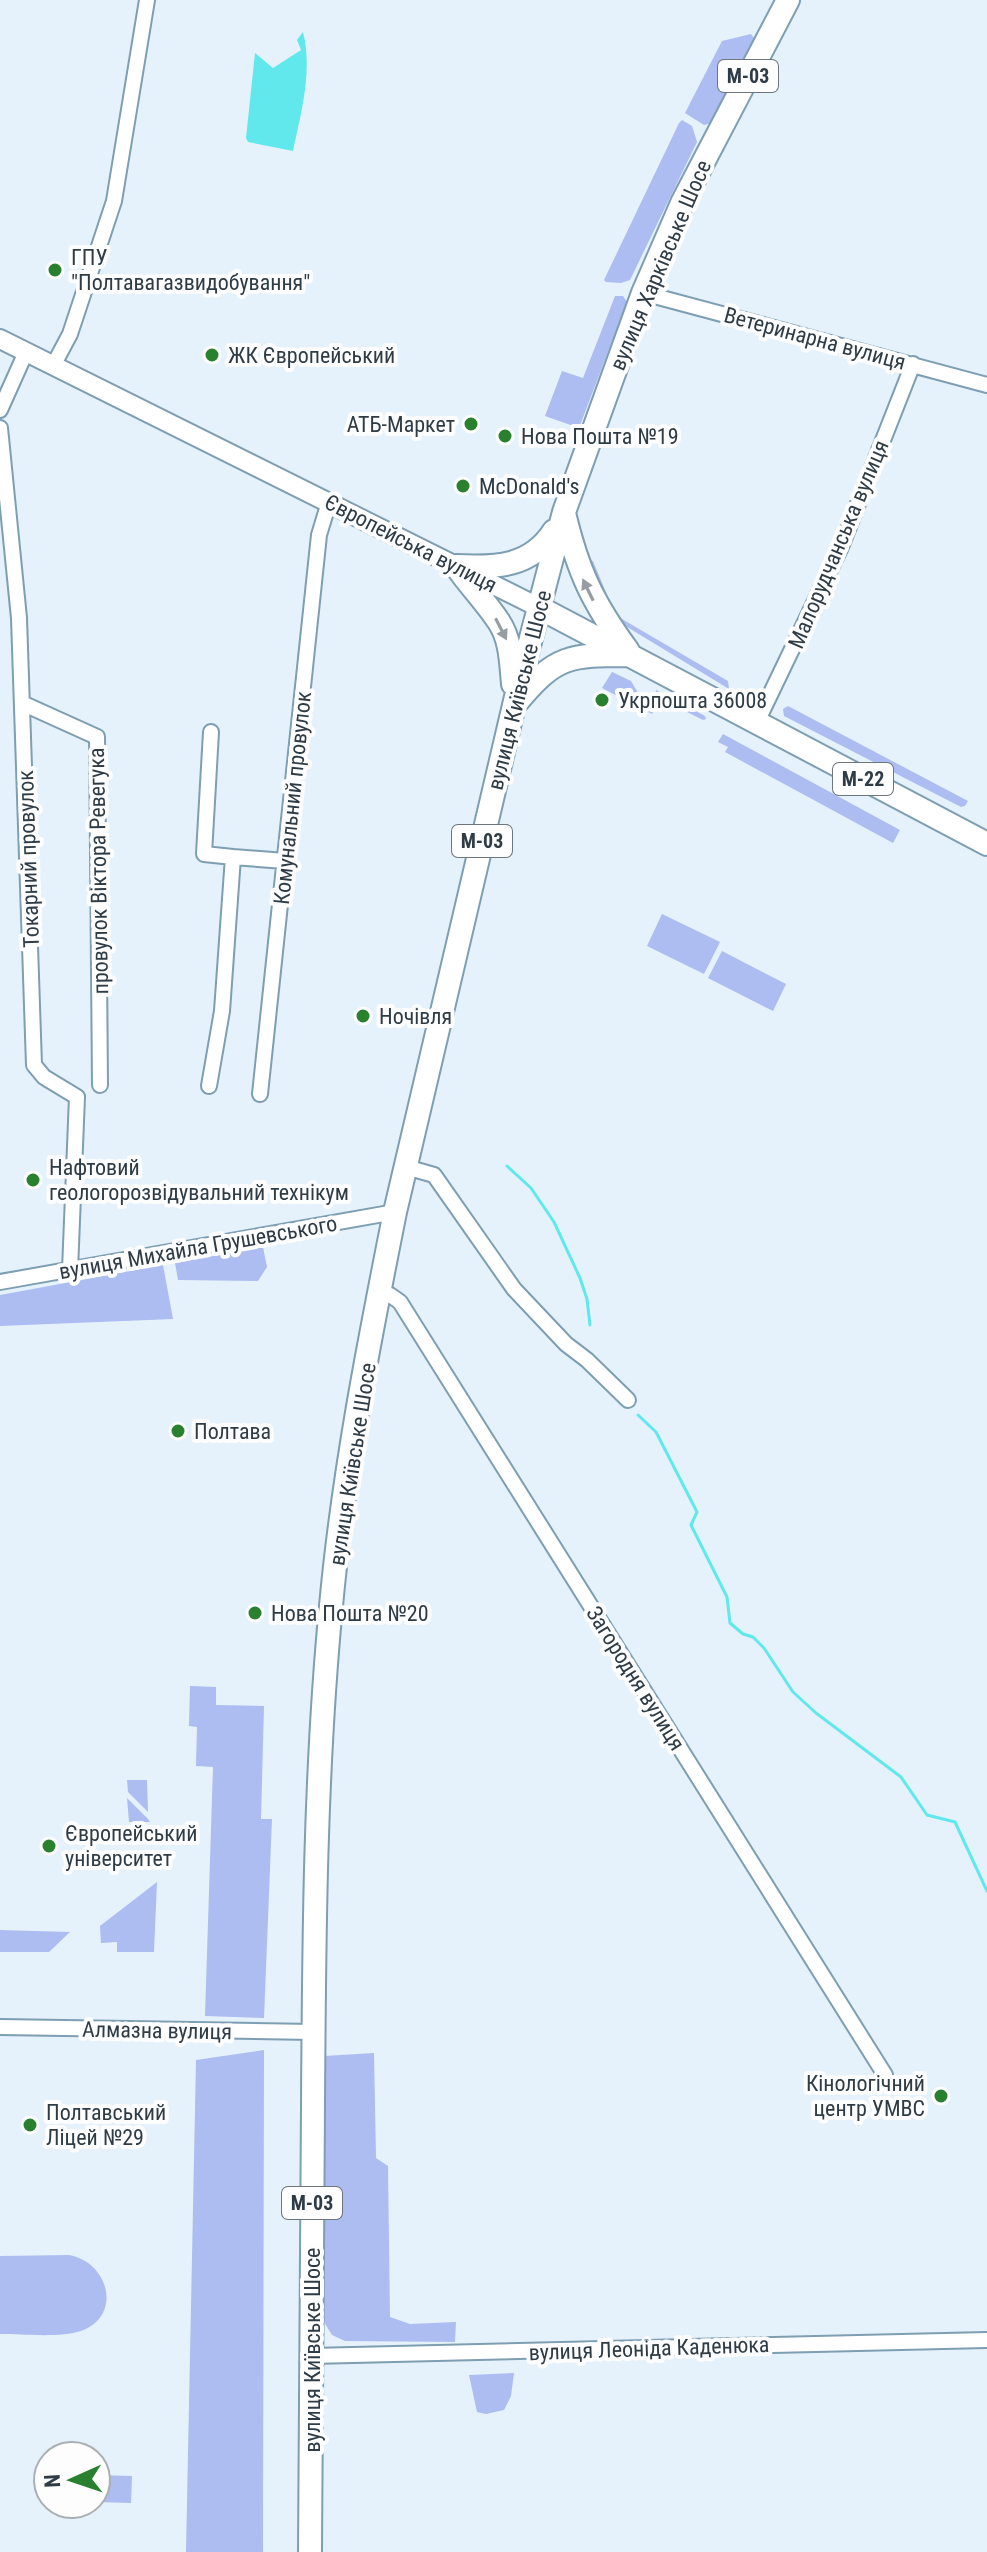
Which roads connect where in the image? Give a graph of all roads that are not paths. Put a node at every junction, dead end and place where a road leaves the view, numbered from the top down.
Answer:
1 (147, 0) edge
2 (788, 0) edge
3 (643, 293) junction
4 (0, 339) edge
5 (26, 352) junction
6 (913, 364) junction
7 (53, 366) junction
8 (987, 385) edge
9 (0, 410) edge
10 (0, 428) edge
11 (329, 502) junction
12 (564, 512) junction
13 (556, 540) joint
14 (456, 566) junction
15 (538, 607) junction
16 (630, 655) junction
17 (24, 704) junction
18 (514, 705) junction
19 (757, 722) junction
20 (211, 732) dead end
21 (987, 844) edge
22 (233, 857) junction
23 (285, 861) junction
24 (100, 1085) dead end
25 (209, 1086) dead end
26 (260, 1094) dead end
27 (406, 1167) junction
28 (395, 1212) junction
29 (70, 1270) junction
30 (0, 1282) edge
31 (379, 1292) junction
32 (628, 1400) dead end
33 (0, 2027) edge
34 (313, 2032) junction
35 (885, 2075) dead end
36 (987, 2340) edge
37 (311, 2356) junction
38 (310, 2552) edge

1 - 7 street
2 - 3 highway, вулиця Харківське Шосе / М-03
3 - 6 street, Ветеринарна вулиця
3 - 12 highway, вулиця Харківське Шосе / М-03
4 - 5 main road, Європейська вулиця
5 - 7 main road, Європейська вулиця
5 - 9 street
6 - 8 street, Ветеринарна вулиця
6 - 19 street, Малорудчанська вулиця
7 - 11 main road, Європейська вулиця
10 - 17 street, Токарний провулок
11 - 14 main road, Європейська вулиця
11 - 23 street, Комунальний провулок
12 - 13 highway, вулиця Харківське Шосе / М-03
12 - 14 highway
16 -> 12 highway
13 - 15 highway, вулиця Київське Шосе / М-03
14 - 15 main road, Європейська вулиця
14 -> 18 highway
15 - 16 highway, Європейська вулиця / М-22
15 - 18 highway, вулиця Київське Шосе / М-03
16 - 18 highway
16 - 19 highway, Європейська вулиця / М-22
17 - 24 street, провулок Віктора Ревегука
17 - 29 street, Токарний провулок
18 - 27 highway, вулиця Київське Шосе / М-03
19 - 21 highway, Європейська вулиця / М-22
20 - 22 street
22 - 23 street
22 - 25 street
23 - 26 street, Комунальний провулок
27 - 28 highway, вулиця Київське Шосе / М-03
27 - 32 street
28 - 29 street, вулиця Михайла Грушевського
28 - 31 highway, вулиця Київське Шосе / М-03
29 - 30 street, вулиця Михайла Грушевського
31 - 34 highway, вулиця Київське Шосе / М-03
31 - 35 street, Загородня вулиця
33 - 34 street, Алмазна вулиця
34 - 37 highway, вулиця Київське Шосе / М-03
36 - 37 street, вулиця Леоніда Каденюка
37 - 38 highway, вулиця Київське Шосе / М-03

